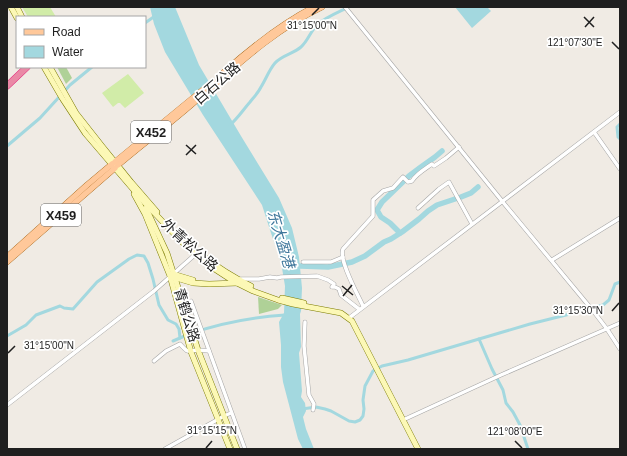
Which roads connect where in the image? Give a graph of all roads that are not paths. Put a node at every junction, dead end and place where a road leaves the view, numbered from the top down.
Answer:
1 (11, 7) edge
2 (17, 7) edge
3 (314, 7) edge
4 (322, 7) edge
5 (346, 7) edge
6 (16, 16) edge
7 (22, 16) edge
8 (20, 68) edge
9 (25, 68) edge
10 (45, 68) edge
11 (50, 68) edge
12 (7, 80) edge
13 (213, 84) junction
14 (7, 86) edge
15 (57, 86) junction
16 (620, 112) edge
17 (594, 132) junction
18 (458, 147) junction
19 (115, 165) junction
20 (620, 169) edge
21 (131, 185) junction
22 (141, 199) junction
23 (502, 201) junction
24 (418, 208) dead end
25 (620, 218) edge
26 (472, 224) junction
27 (197, 253) junction
28 (7, 257) edge
29 (343, 258) junction
30 (552, 260) junction
31 (7, 262) edge
32 (303, 262) dead end
33 (173, 276) junction
34 (237, 281) junction
35 (191, 301) dead end
36 (363, 306) junction
37 (359, 309) junction
38 (350, 316) junction
39 (305, 322) dead end
40 (620, 322) edge
41 (607, 329) junction
42 (620, 349) edge
43 (198, 350) junction
44 (209, 351) junction
45 (191, 352) junction
46 (154, 361) dead end
47 (7, 405) edge
48 (313, 410) dead end
49 (231, 413) junction
50 (224, 416) junction
51 (218, 419) junction
52 (405, 420) junction
53 (165, 449) edge
54 (230, 449) edge
55 (237, 449) edge
56 (244, 449) edge
57 (418, 449) edge
58 (422, 449) edge

1 - 6 main road
2 - 7 main road
3 - 13 main road, 白石公路 / X452
4 - 13 main road, 白石公路 / X452
5 - 18 street
8 - 12 highway
9 - 14 highway
10 - 15 main road, 外青松公路
11 - 15 main road, 外青松公路
13 - 19 main road, 白石公路 / X452
15 - 19 main road, 外青松公路
16 - 17 street
17 - 20 street
17 - 23 street
18 - 23 street
18 - 29 street
19 - 21 main road, 外青松公路
19 - 28 main road, X459
19 - 31 main road, X459
21 - 22 main road, 外青松公路
21 - 27 main road, 外青松公路
21 - 33 main road, 青鹤公路
22 - 27 main road, 外青松公路
22 - 33 main road, 青鹤公路
23 - 26 street
23 - 30 street
24 - 26 street
25 - 30 street
26 - 36 street
27 - 33 street
27 - 34 main road, 外青松公路
29 - 32 street
29 - 36 street
30 - 41 street
33 - 34 main road
33 - 43 main road, 青鹤公路
33 - 45 main road, 青鹤公路
33 - 47 street
34 - 37 street
34 - 38 main road, 外青松公路
35 - 44 street
36 - 37 street
37 - 38 street
38 - 52 main road
39 - 48 street
40 - 41 street
41 - 42 street
41 - 52 street
43 - 44 street
43 - 45 street
43 - 50 main road, 青鹤公路
44 - 49 street
45 - 46 street
45 - 51 main road, 青鹤公路
49 - 50 street
49 - 56 street
50 - 51 street
50 - 55 main road, 青鹤公路
51 - 53 street
51 - 54 main road, 青鹤公路
52 - 57 main road
52 - 58 main road

